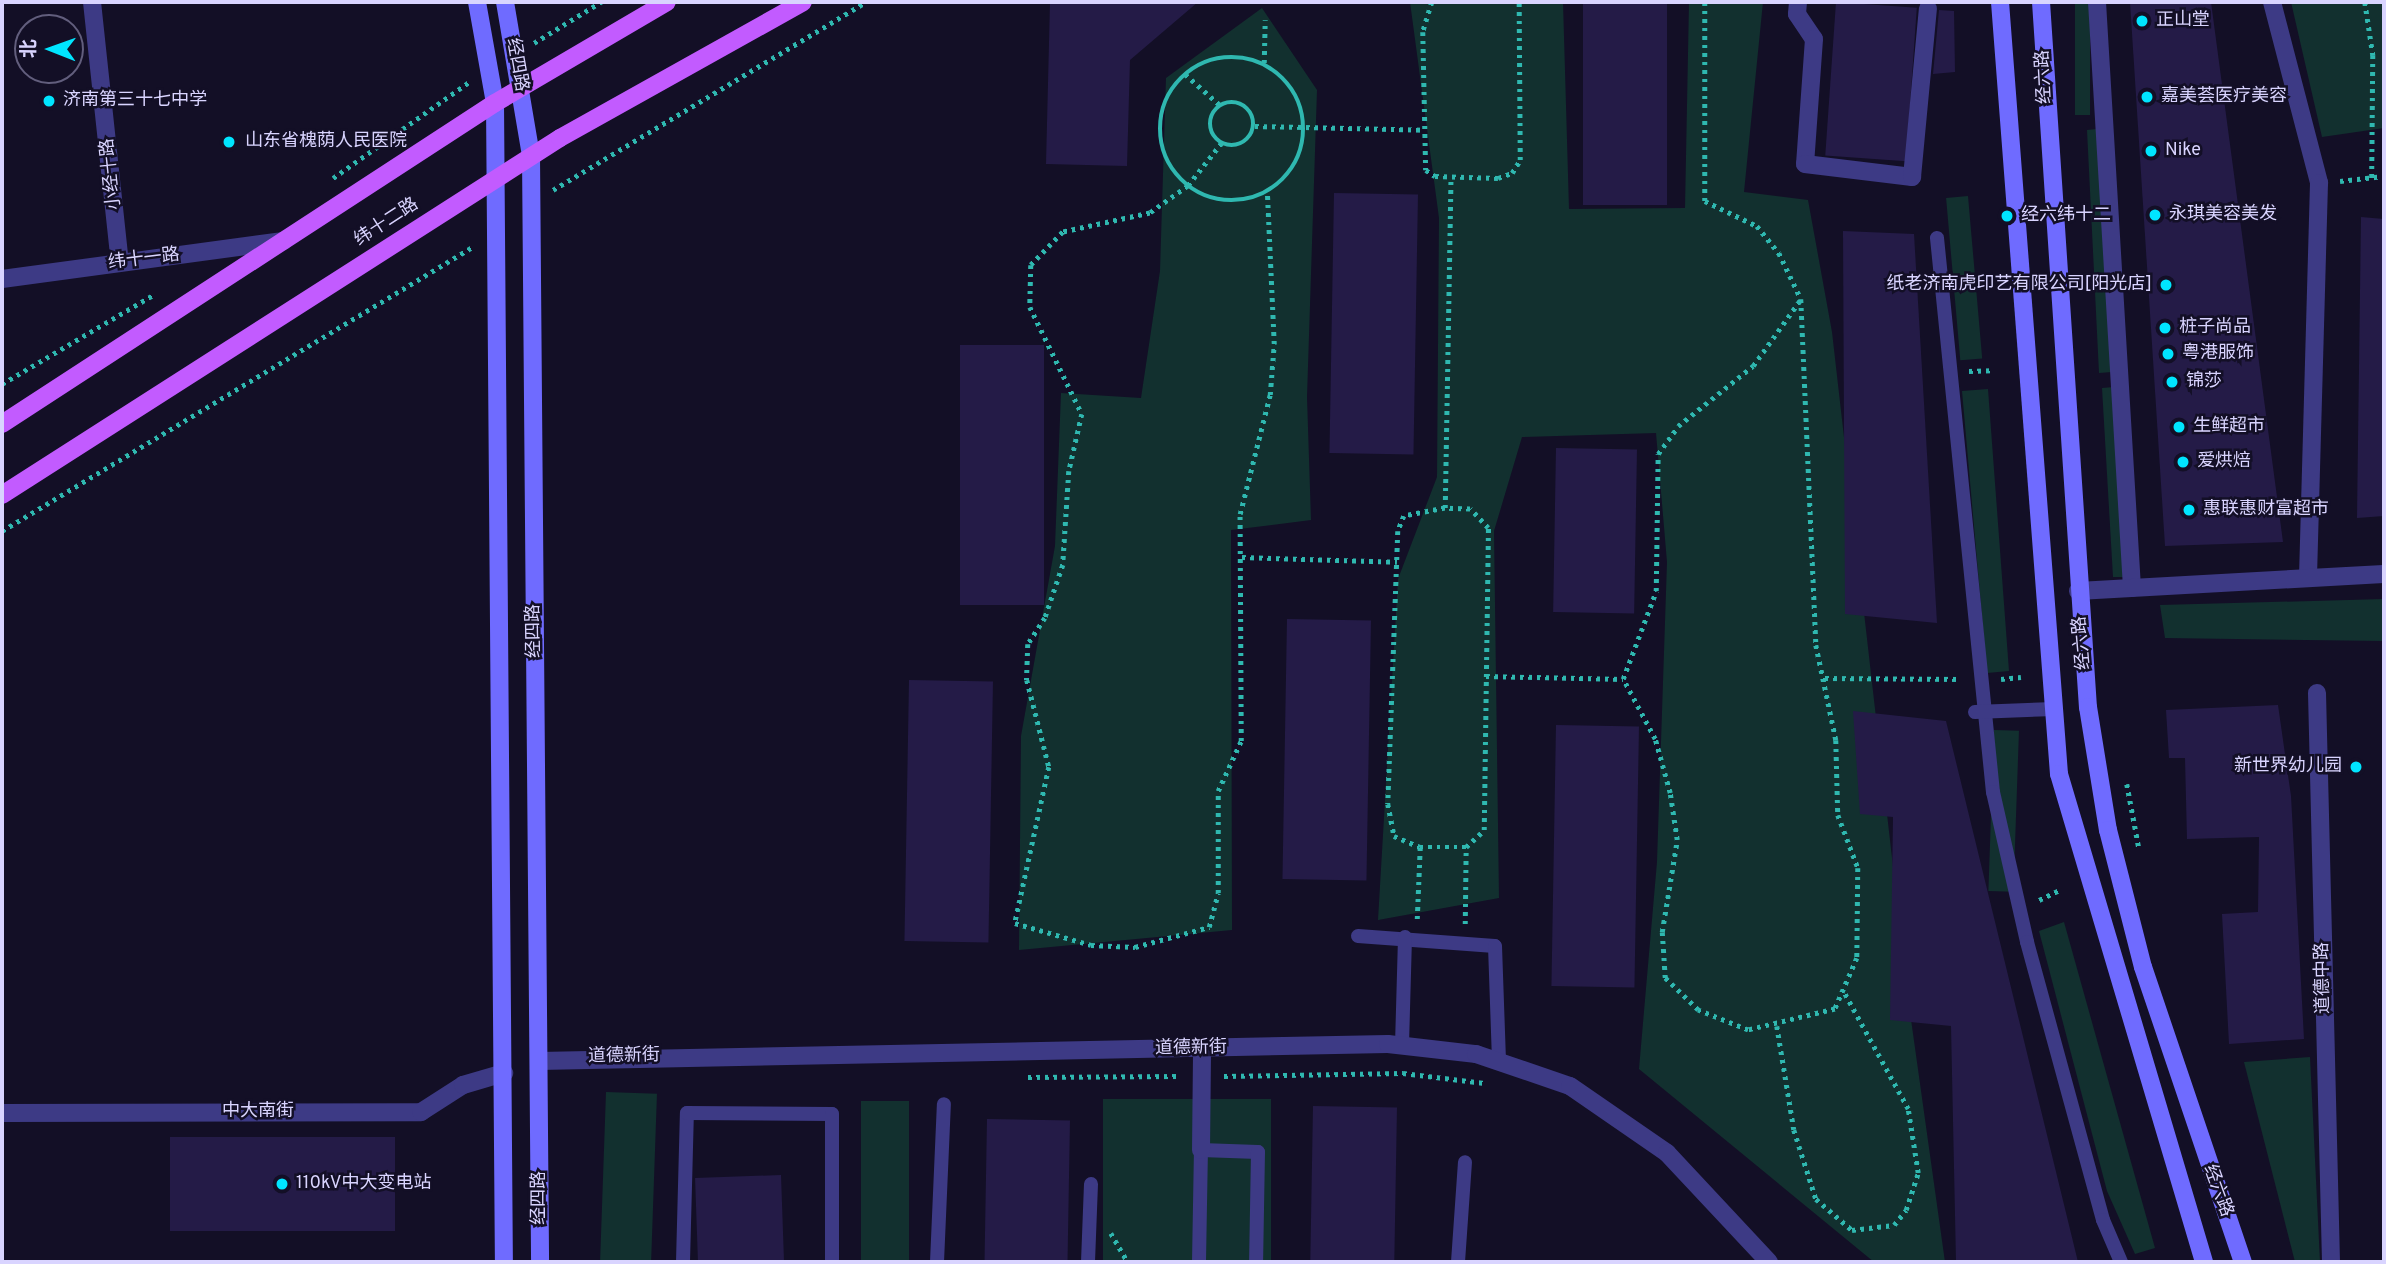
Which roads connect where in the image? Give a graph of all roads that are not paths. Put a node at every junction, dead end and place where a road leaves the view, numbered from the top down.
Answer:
1 (92, 2) edge
2 (477, 2) edge
3 (505, 2) edge
4 (667, 2) edge
5 (803, 2) edge
6 (1798, 2) edge
7 (2000, 2) edge
8 (2041, 2) edge
9 (2097, 2) edge
10 (2272, 2) edge
11 (1928, 9) dead end
12 (520, 90) junction
13 (495, 103) junction
14 (531, 156) junction
15 (492, 181) junction
16 (1937, 238) dead end
17 (286, 241) junction
18 (120, 263) junction
19 (2, 279) edge
20 (2, 424) edge
21 (2, 495) edge
22 (2384, 574) edge
23 (2308, 576) junction
24 (2132, 588) junction
25 (2078, 592) junction
26 (2317, 694) dead end
27 (2054, 709) junction
28 (1978, 712) junction
29 (1358, 936) dead end
30 (1411, 937) junction
31 (1402, 1045) junction
32 (1202, 1050) junction
33 (539, 1061) junction
34 (1499, 1062) junction
35 (505, 1073) junction
36 (944, 1104) dead end
37 (2, 1113) edge
38 (1201, 1150) junction
39 (1465, 1162) dead end
40 (1091, 1184) dead end
41 (504, 1262) edge
42 (540, 1262) edge
43 (683, 1262) edge
44 (832, 1262) edge
45 (937, 1262) edge
46 (1088, 1262) edge
47 (1199, 1262) edge
48 (1256, 1262) edge
49 (1458, 1262) edge
50 (1769, 1262) edge
51 (2121, 1262) edge
52 (2204, 1262) edge
53 (2243, 1262) edge
54 (2331, 1262) edge

1 - 18 street, 小经十路
2 - 13 main road, 经四路
3 - 12 main road, 经四路
4 - 12 main road
5 - 14 main road, 纬十二路
6 - 11 street
7 - 27 main road, 经六路
8 - 25 main road, 经六路
9 - 24 street
10 - 23 street
12 - 13 main road
12 - 14 main road, 经四路
13 - 15 main road, 经四路
13 - 17 main road
14 - 15 main road, 纬十二路
14 - 33 main road, 经四路
15 - 21 main road, 纬十二路
15 - 35 main road, 经四路
16 - 28 lane
17 - 18 street, 纬十一路
17 - 20 main road
18 - 19 street, 纬十一路
22 - 23 street
23 - 24 street
24 - 25 street
25 - 53 main road, 经六路
26 - 54 street, 道德中路
27 - 28 lane
27 - 52 main road, 经六路
28 - 51 lane
29 - 30 lane
30 - 31 lane
30 - 34 lane
31 - 32 street, 道德新街
31 - 34 street, 道德新街
32 - 33 street, 道德新街
32 - 38 street
33 - 42 main road, 经四路
34 - 50 street, 道德新街
35 - 37 street, 中大南街
35 - 41 main road, 经四路
36 - 45 lane
38 - 47 lane
38 - 48 lane
39 - 49 lane
40 - 46 lane
43 - 44 lane

